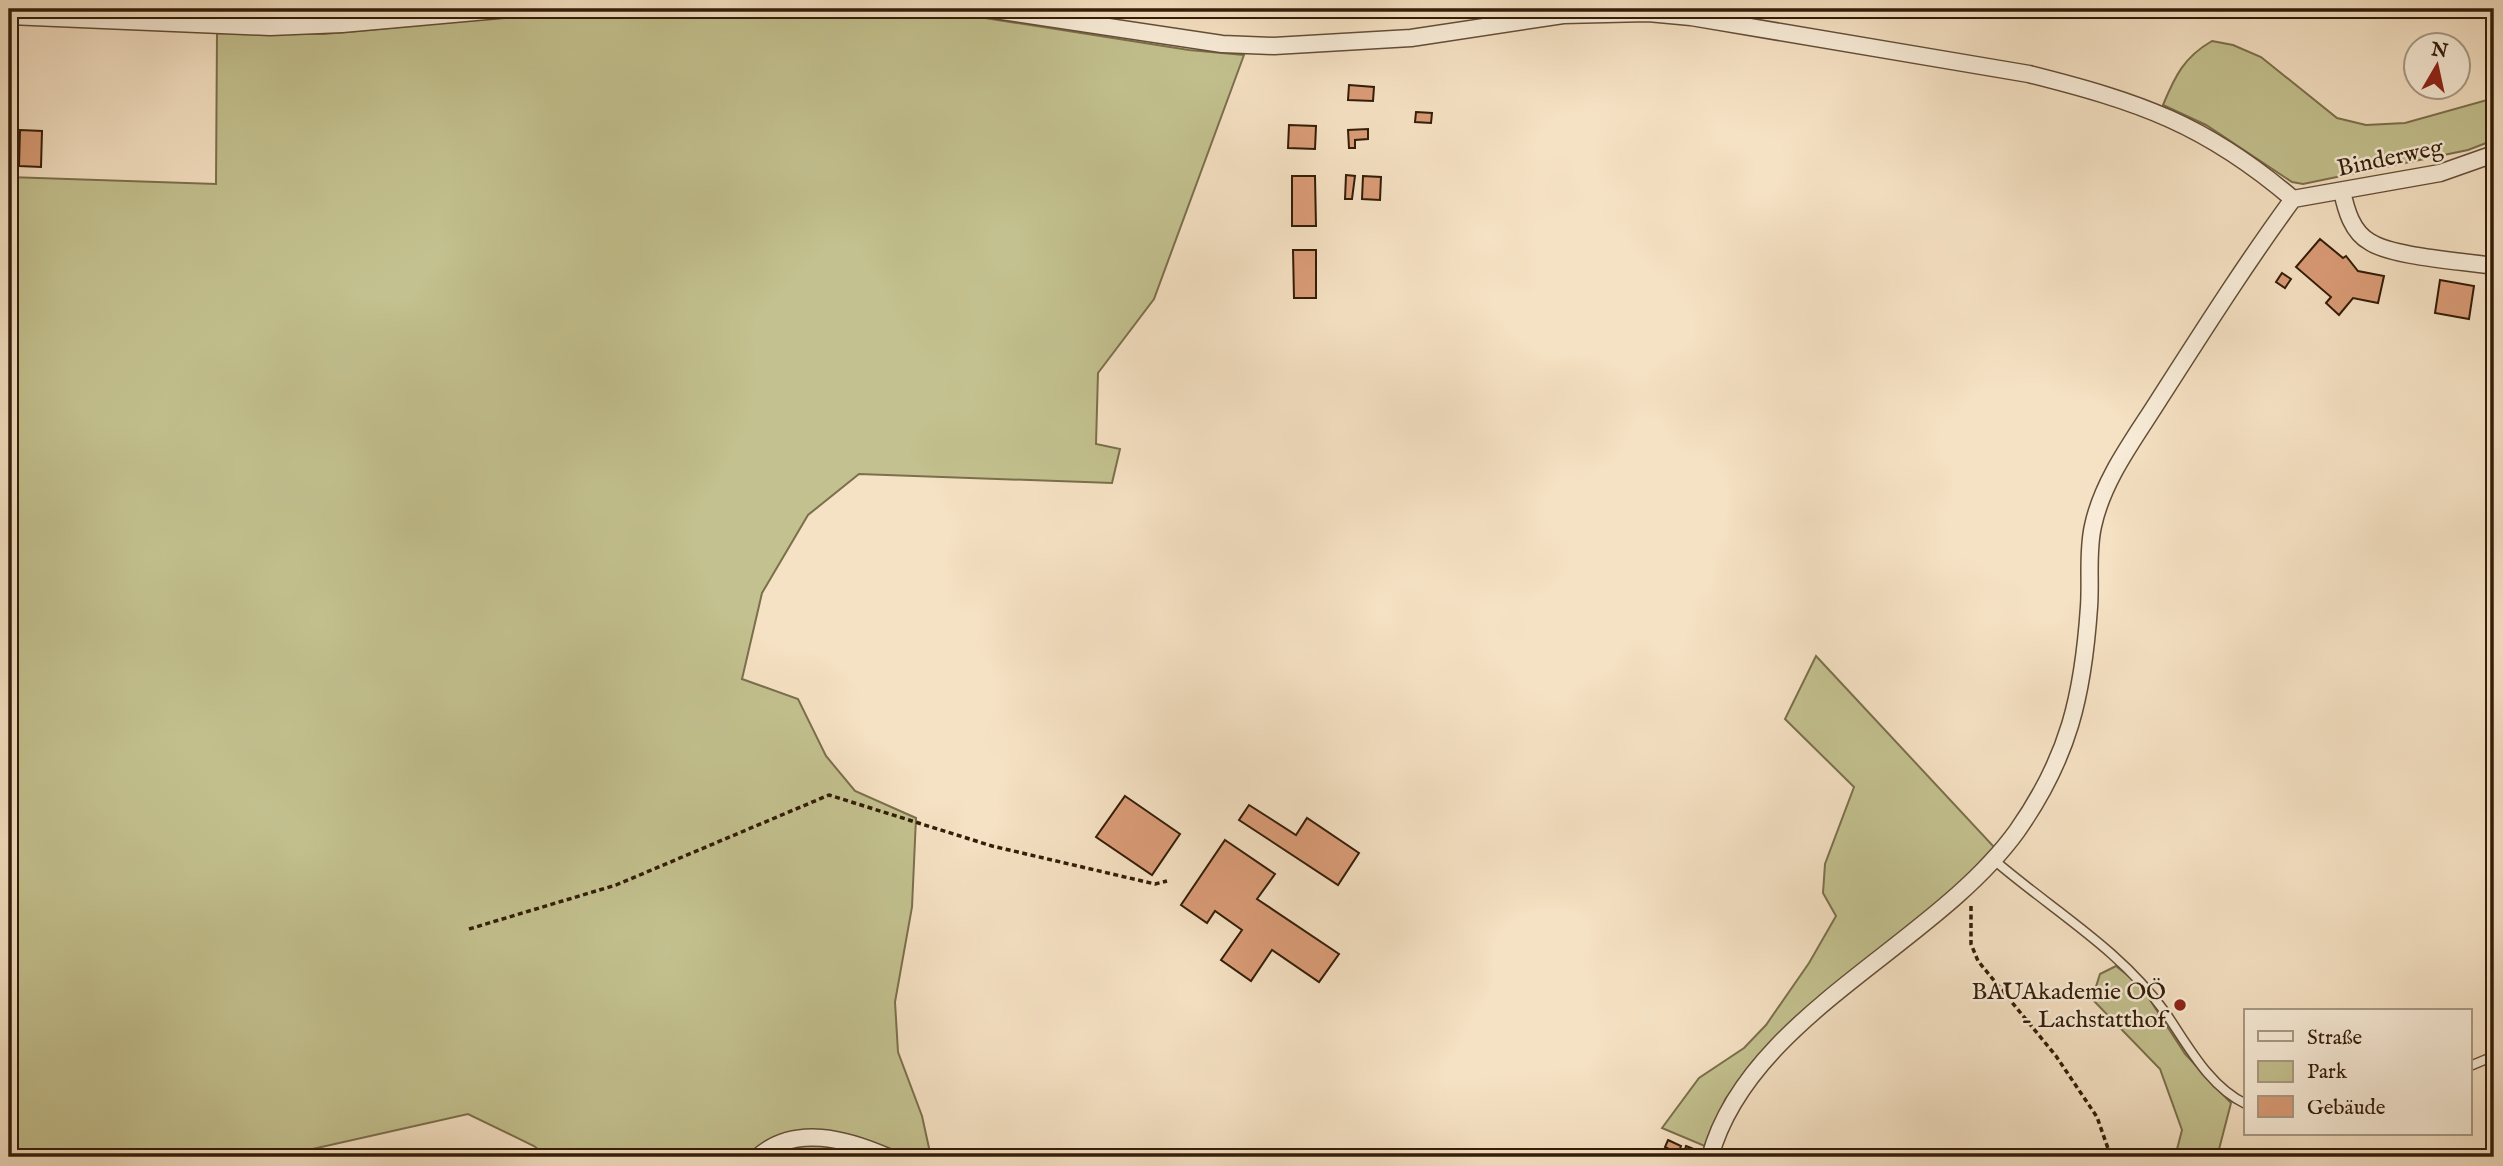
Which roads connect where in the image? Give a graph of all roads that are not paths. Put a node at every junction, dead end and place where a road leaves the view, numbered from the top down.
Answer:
1 (510, 9) edge
2 (988, 9) edge
3 (36, 13) edge
4 (9, 16) edge
5 (341, 17) edge
6 (2494, 154) edge
7 (2342, 191) junction
8 (2293, 199) junction
9 (2493, 266) edge
10 (1994, 860) junction
11 (2494, 1056) edge
12 (2472, 1065) edge
13 (2244, 1102) edge
14 (758, 1157) edge
15 (888, 1157) edge
16 (1710, 1157) edge

1 - 5 street
2 - 8 street
3 - 4 street
3 - 5 street
6 - 7 street, Binderweg
7 - 8 street, Binderweg
7 - 9 street
8 - 10 street
10 - 13 lane
10 - 16 street
11 - 12 lane
14 - 15 street

